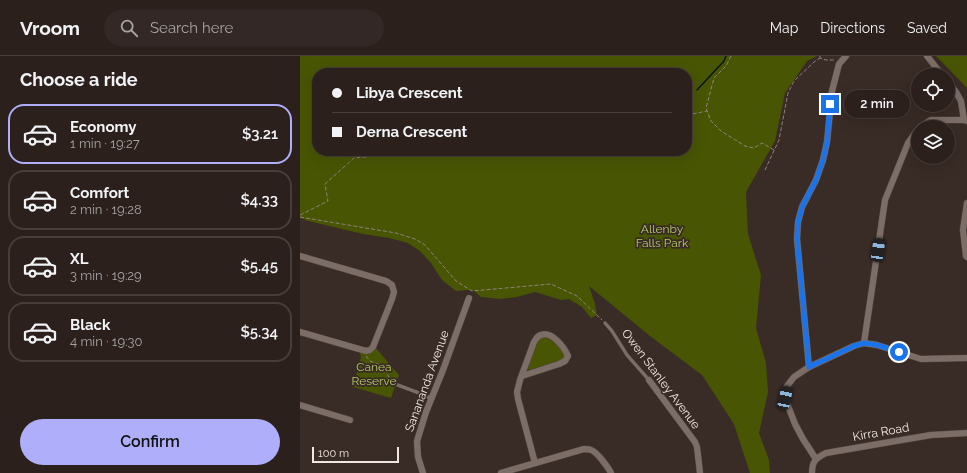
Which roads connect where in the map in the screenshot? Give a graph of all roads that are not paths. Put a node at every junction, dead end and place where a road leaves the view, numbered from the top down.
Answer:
1 (927, 56) edge
2 (844, 58) edge
3 (936, 68) edge
4 (955, 91) edge
5 (955, 120) edge
6 (966, 120) edge
7 (911, 139) edge
8 (967, 203) edge
9 (300, 256) edge
10 (967, 257) edge
11 (470, 298) dead end
12 (605, 323) road end
13 (300, 332) edge
14 (864, 343) junction
15 (967, 358) edge
16 (809, 367) junction
17 (522, 376) junction
18 (649, 380) joint
19 (395, 384) road end
20 (431, 400) junction
21 (300, 405) edge
22 (350, 420) dead end
23 (967, 433) edge
24 (816, 459) junction
25 (535, 463) junction
26 (423, 473) edge
27 (501, 473) edge
28 (611, 473) edge
29 (700, 473) edge
30 (812, 473) edge

1 - 3 street
2 - 16 street
4 - 6 street
5 - 6 street
7 - 14 street
8 - 10 street
9 - 13 street
11 - 20 street, Sanananda Avenue
12 - 18 lane, Owen Stanley Avenue
14 - 15 street
14 - 16 street
16 - 24 street
17 - 17 street
17 - 25 street
18 - 29 street, Owen Stanley Avenue
19 - 20 lane
20 - 26 street, Sanananda Avenue
21 - 22 street
23 - 24 street, Kirra Road
24 - 30 street
25 - 27 street
25 - 28 street

